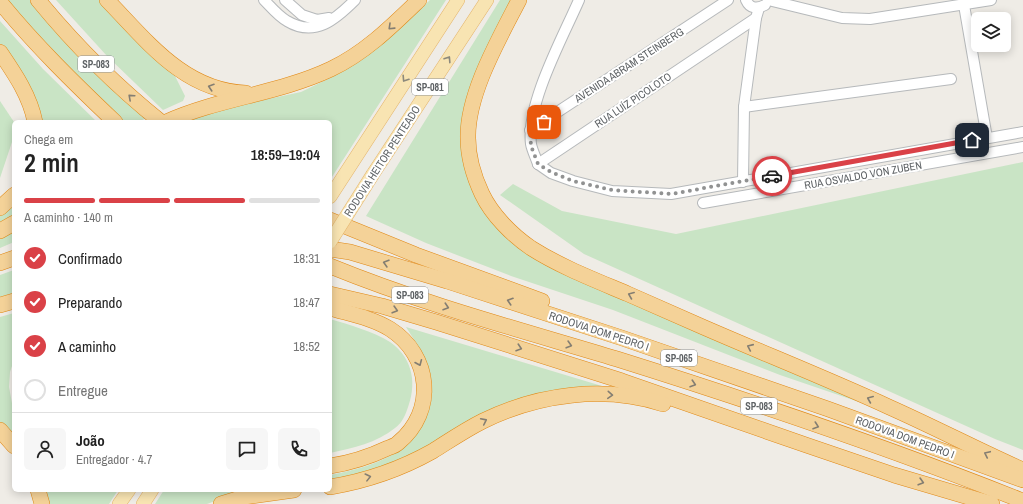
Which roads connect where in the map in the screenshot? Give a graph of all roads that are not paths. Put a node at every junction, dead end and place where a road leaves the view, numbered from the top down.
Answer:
1 (38, 0) edge
2 (107, 0) edge
3 (264, 0) edge
4 (355, 0) edge
5 (419, 0) edge
6 (458, 0) edge
7 (487, 0) edge
8 (519, 0) edge
9 (580, 0) edge
10 (728, 0) edge
11 (746, 0) edge
12 (768, 0) edge
13 (991, 0) edge
14 (0, 2) edge
15 (286, 2) edge
16 (964, 5) junction
17 (758, 13) junction
18 (339, 16) junction
19 (0, 52) edge
20 (951, 79) dead end
21 (263, 92) junction
22 (744, 107) junction
23 (34, 120) edge
24 (113, 120) edge
25 (159, 120) edge
26 (171, 120) edge
27 (530, 130) junction
28 (1023, 132) edge
29 (987, 138) junction
30 (1023, 147) edge
31 (538, 164) junction
32 (743, 182) junction
33 (332, 194) edge
34 (12, 196) edge
35 (703, 203) dead end
36 (0, 208) edge
37 (332, 221) edge
38 (12, 224) edge
39 (0, 231) edge
40 (332, 239) edge
41 (332, 249) edge
42 (12, 259) edge
43 (0, 263) edge
44 (332, 267) edge
45 (332, 294) edge
46 (12, 302) edge
47 (0, 305) edge
48 (332, 309) edge
49 (828, 409) junction
50 (0, 430) edge
51 (12, 444) edge
52 (332, 466) edge
53 (1023, 470) edge
54 (894, 474) junction
55 (1023, 480) edge
56 (332, 486) edge
57 (39, 492) edge
58 (128, 492) edge
59 (151, 492) edge
60 (280, 492) edge
61 (1023, 501) edge
62 (42, 504) edge
63 (119, 504) edge
64 (143, 504) edge
65 (221, 504) edge
66 (992, 504) edge

25 -> 1 highway, SP-083
21 -> 2 highway
3 - 18 street
4 - 18 street
5 -> 21 highway
6 -> 33 main road, SP-081
40 -> 7 main road, RODOVIA HEITOR PENTEADO / SP-081, bridge
53 -> 8 highway
9 - 27 street
10 - 27 street, AVENIDA ABRAM STEINBERG
11 - 17 street
12 - 16 street
12 - 17 street, RUA LUÍZ PICOLOTO
13 - 16 street
14 - 24 highway, SP-083
15 - 18 street
16 - 29 street
17 - 22 street
17 - 31 street, RUA LUÍZ PICOLOTO
19 - 23 highway
20 - 22 street
21 - 26 highway
22 - 32 street
27 - 31 street
28 - 29 street, RUA OSVALDO VON ZUBEN
29 - 32 street, RUA OSVALDO VON ZUBEN
30 - 35 street, RUA OSVALDO VON ZUBEN
31 - 32 street, RUA OSVALDO VON ZUBEN
34 - 36 highway
37 - 49 highway, SP-083
38 - 39 highway
49 -> 41 highway, RODOVIA DOM PEDRO I / SP-065
42 - 43 highway
44 -> 61 highway, SP-083
45 -> 54 highway
46 - 47 highway
48 -> 52 highway
49 - 55 highway, RODOVIA DOM PEDRO I / SP-065
50 - 51 highway
56 -> 54 highway
54 -> 66 highway
57 - 62 highway
58 - 63 main road
59 - 64 main road
60 - 65 highway

